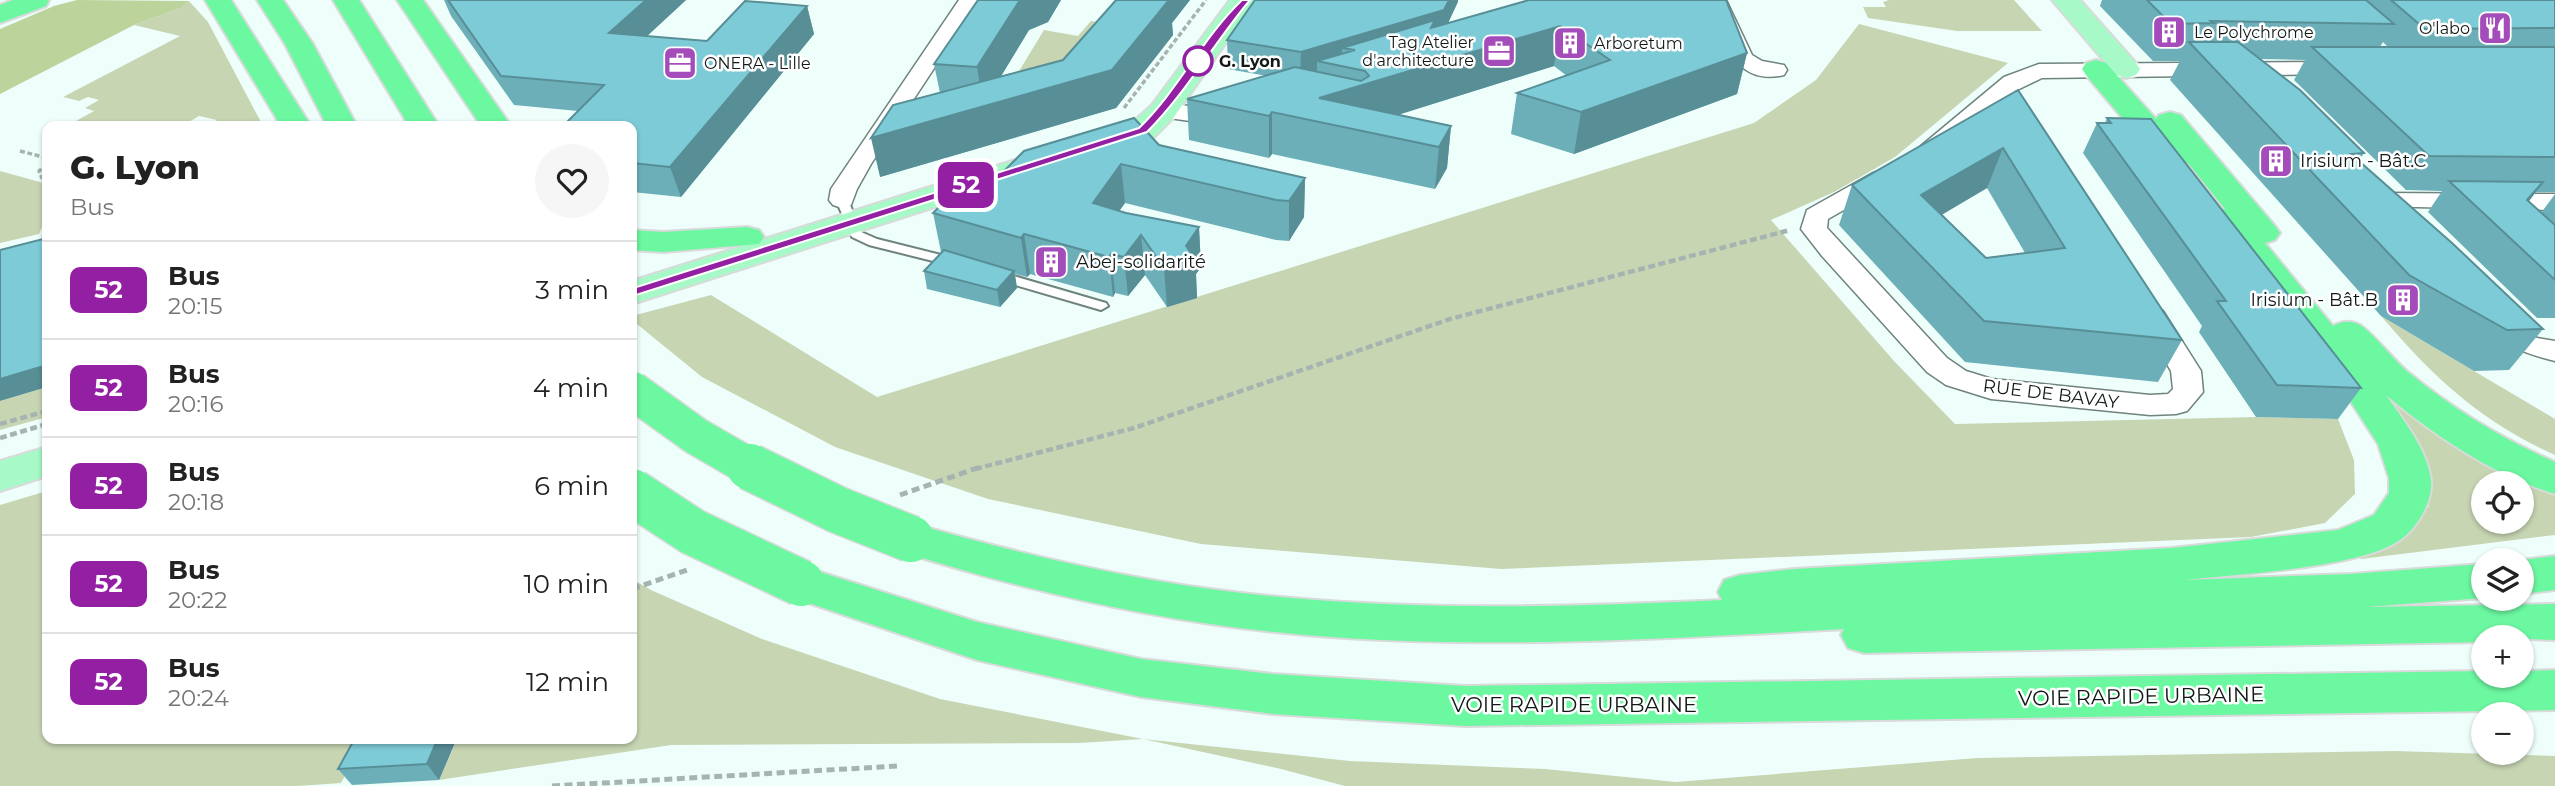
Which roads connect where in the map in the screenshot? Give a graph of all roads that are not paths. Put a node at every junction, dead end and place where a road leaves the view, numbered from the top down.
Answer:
1 (36, 0) edge
2 (218, 0) edge
3 (251, 0) edge
4 (270, 0) edge
5 (284, 0) edge
6 (346, 0) edge
7 (410, 0) edge
8 (969, 0) edge
9 (1223, 0) edge
10 (1245, 0) edge
11 (1716, 0) edge
12 (2038, 0) edge
13 (2065, 0) edge
14 (0, 15) edge
15 (299, 44) junction
16 (2111, 69) junction
17 (2249, 69) junction
18 (2358, 69) edge
19 (1776, 70) dead end
20 (2002, 89) junction
21 (2272, 92) edge
22 (1250, 107) edge
23 (1163, 111) junction
24 (293, 121) edge
25 (339, 121) edge
26 (421, 121) edge
27 (493, 121) edge
28 (2043, 149) edge
29 (2555, 202) edge
30 (846, 210) junction
31 (2407, 229) edge
32 (747, 237) junction
33 (637, 240) edge
34 (961, 264) edge
35 (637, 268) edge
36 (986, 272) edge
37 (637, 290) edge
38 (2142, 301) edge
39 (2481, 303) edge
40 (1101, 306) dead end
41 (2554, 351) edge
42 (637, 394) edge
43 (42, 444) edge
44 (0, 457) edge
45 (42, 463) edge
46 (0, 476) edge
47 (2555, 479) edge
48 (637, 495) edge
49 (2555, 573) edge
50 (2534, 576) edge
51 (2471, 582) edge
52 (2555, 622) edge
53 (1559, 624) junction
54 (2555, 690) edge

1 - 14 highway
2 - 24 highway
3 - 15 highway
4 - 15 highway
5 - 15 highway
6 - 26 highway
7 - 27 highway
8 - 30 street
9 - 30 main road
10 - 23 main road
11 - 19 street
12 - 16 main road
13 - 16 main road
15 - 25 highway
16 - 17 street
16 - 20 street
16 - 47 highway
16 - 53 highway
17 - 18 street
17 - 21 street
20 - 28 street
20 - 38 street, RUE DE BAVAY
22 - 23 street
23 - 30 main road
29 - 31 street
30 - 32 main road
30 - 34 lane
30 - 37 main road
32 - 33 highway
32 - 35 main road
36 - 40 lane
39 - 41 street
42 - 53 highway, bridge
43 - 44 main road
45 - 46 main road
48 - 54 highway, VOIE RAPIDE URBAINE, bridge
49 - 50 highway
51 - 53 highway
52 - 53 highway

